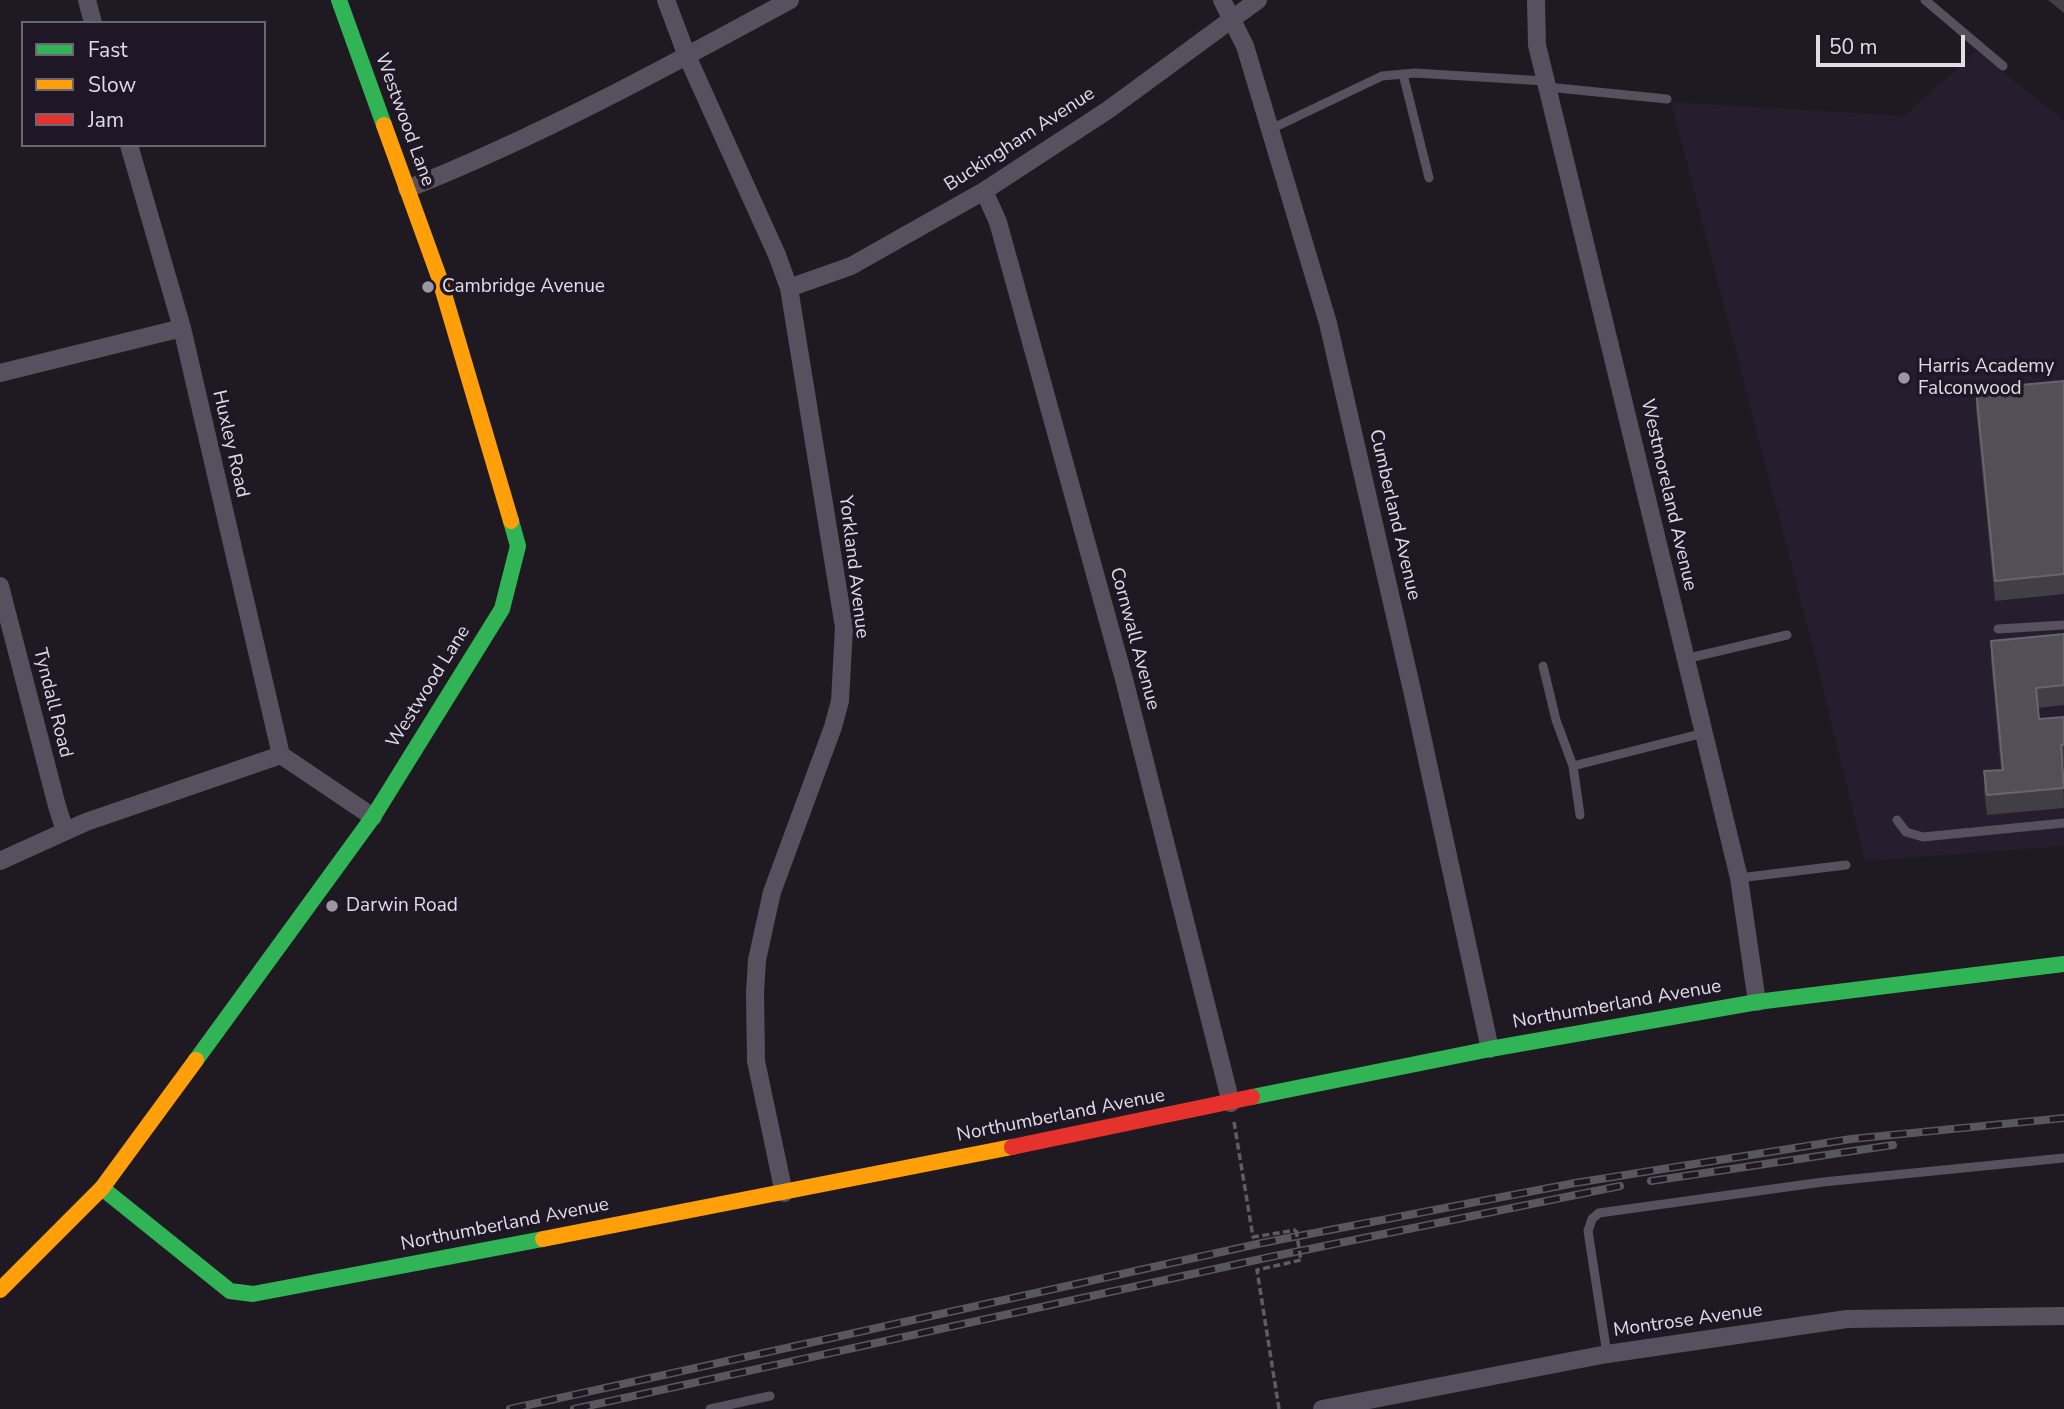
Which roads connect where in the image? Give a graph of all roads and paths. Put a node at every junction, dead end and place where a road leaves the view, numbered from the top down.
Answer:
1 (87, 0) edge
2 (339, 0) edge
3 (666, 0) edge
4 (790, 0) edge
5 (1222, 0) edge
6 (1258, 0) edge
7 (1536, 0) edge
8 (1924, 0) edge
9 (1233, 18) junction
10 (92, 21) edge
11 (687, 56) junction
12 (2003, 66) dead end
13 (1403, 74) junction
14 (1546, 84) junction
15 (1667, 99) dead end
16 (1271, 129) junction
17 (130, 147) edge
18 (1429, 178) dead end
19 (407, 189) junction
20 (984, 191) junction
21 (789, 288) junction
22 (182, 328) junction
23 (0, 373) edge
24 (0, 586) edge
25 (2064, 625) edge
26 (1998, 629) dead end
27 (1787, 635) dead end
28 (1685, 659) junction
29 (1543, 666) dead end
30 (1704, 733) junction
31 (281, 755) junction
32 (1573, 766) junction
33 (1580, 815) dead end
34 (373, 817) junction
35 (1897, 820) dead end
36 (2064, 823) edge
37 (65, 831) junction
38 (0, 861) edge
39 (1846, 865) dead end
40 (1739, 878) junction
41 (2064, 964) edge
42 (1757, 1002) junction
43 (1490, 1049) junction
44 (1231, 1103) junction
45 (2064, 1158) edge
46 (102, 1188) junction
47 (785, 1193) junction
48 (0, 1290) edge
49 (2064, 1316) edge
50 (1607, 1354) junction
51 (771, 1396) dead end
52 (710, 1409) edge
53 (1279, 1409) edge
54 (1322, 1409) edge

1 - 10 street
2 - 19 street, Westwood Lane
3 - 11 street, Yorkland Avenue
4 - 11 street
5 - 9 street, Cumberland Avenue
6 - 9 street, Buckingham Avenue
7 - 14 street, Westmoreland Avenue
8 - 12 lane
9 - 16 street, Cumberland Avenue
9 - 20 street, Buckingham Avenue
11 - 19 street
11 - 21 street, Yorkland Avenue
13 - 14 lane
13 - 16 lane
13 - 18 lane
14 - 15 lane
14 - 28 street, Westmoreland Avenue
16 - 43 street, Cumberland Avenue
17 - 22 street, Huxley Road
19 - 34 street, Westwood Lane
20 - 21 street, Buckingham Avenue
20 - 44 street, Cornwall Avenue
21 - 47 street, Yorkland Avenue
22 - 23 street
22 - 31 street, Huxley Road
24 - 37 street, Tyndall Road
25 - 26 lane
27 - 28 lane
28 - 30 street, Westmoreland Avenue
29 - 32 lane
30 - 32 lane
30 - 40 street, Westmoreland Avenue
31 - 34 street
31 - 37 street
32 - 33 lane
34 - 46 street, Westwood Lane
35 - 36 lane
37 - 38 street
39 - 40 lane
40 - 42 street, Westmoreland Avenue
41 - 42 street, Northumberland Avenue
42 - 43 street, Northumberland Avenue
43 - 44 street, Northumberland Avenue
44 - 47 street, Northumberland Avenue
44 - 53 path, bridge
45 - 50 lane
46 - 47 street, Northumberland Avenue
46 - 48 street, Westwood Lane
49 - 50 street, Montrose Avenue
50 - 54 street, Montrose Avenue
51 - 52 lane

